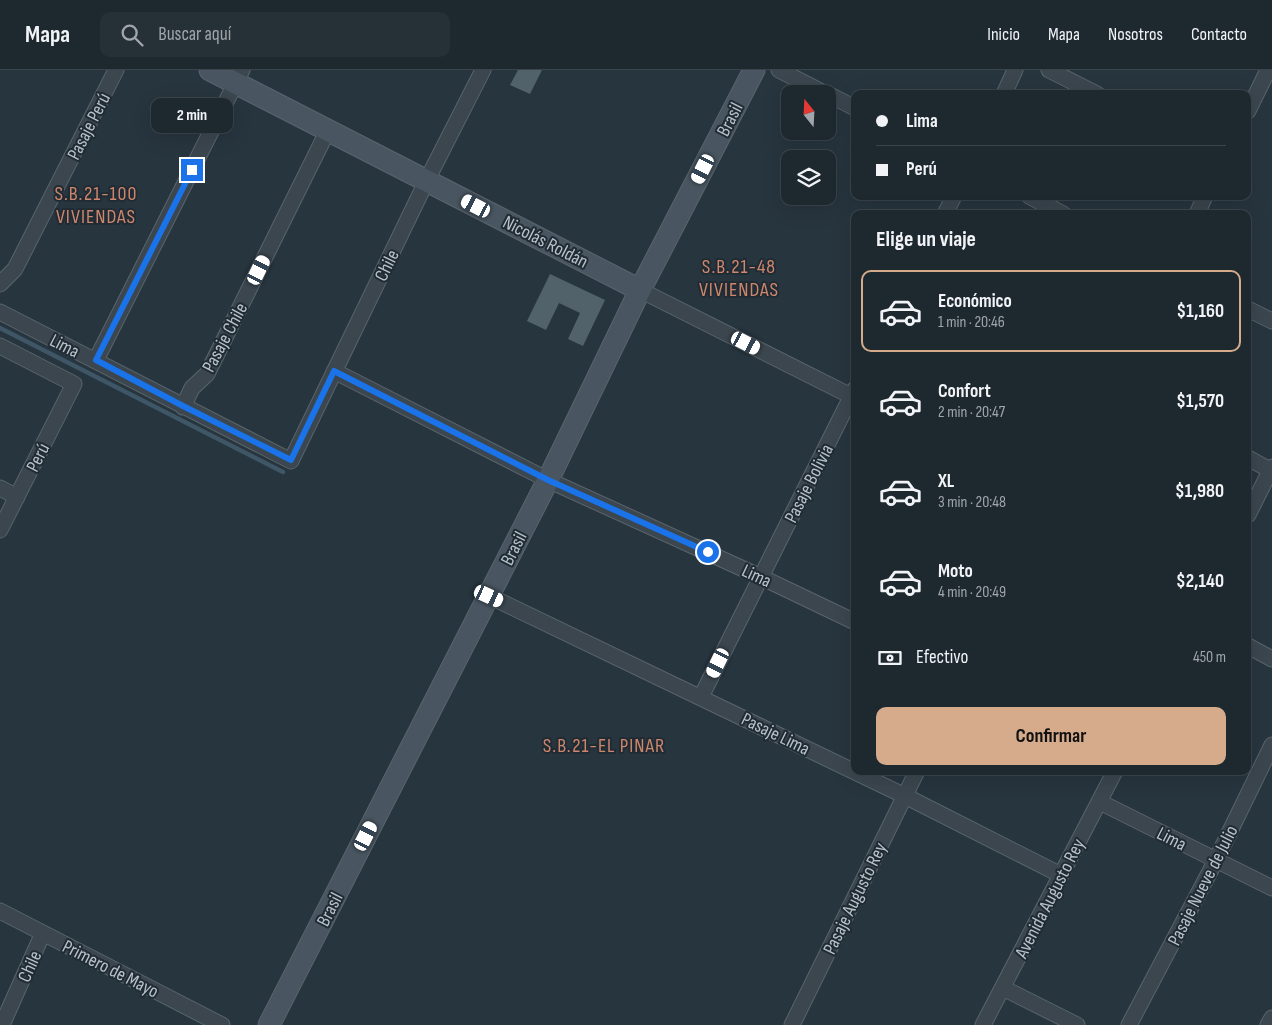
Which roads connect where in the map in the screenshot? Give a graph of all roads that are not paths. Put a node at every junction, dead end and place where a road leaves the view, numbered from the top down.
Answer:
1 (116, 70) edge
2 (210, 70) edge
3 (483, 70) edge
4 (754, 70) edge
5 (779, 70) edge
6 (1015, 70) edge
7 (1049, 70) edge
8 (1268, 70) edge
9 (238, 76) edge
10 (809, 85) edge
11 (1006, 90) edge
12 (1089, 90) edge
13 (836, 98) edge
14 (1251, 105) edge
15 (851, 106) edge
16 (328, 130) junction
17 (426, 180) junction
18 (1037, 200) edge
19 (1055, 210) edge
20 (0, 284) edge
21 (640, 290) junction
22 (1251, 310) edge
23 (0, 312) edge
24 (1272, 321) edge
25 (0, 346) edge
26 (96, 360) junction
27 (334, 371) junction
28 (74, 384) joint
29 (851, 393) edge
30 (851, 400) edge
31 (183, 406) junction
32 (1251, 459) edge
33 (291, 460) joint
34 (1271, 468) edge
35 (548, 480) junction
36 (0, 488) edge
37 (17, 497) junction
38 (1251, 508) edge
39 (0, 530) edge
40 (761, 576) junction
41 (489, 596) junction
42 (851, 620) edge
43 (1251, 648) edge
44 (1272, 659) edge
45 (701, 697) junction
46 (1272, 745) edge
47 (851, 770) edge
48 (862, 775) edge
49 (915, 775) edge
50 (1113, 775) edge
51 (905, 796) junction
52 (1100, 802) junction
53 (1216, 860) junction
54 (1060, 875) junction
55 (1272, 888) edge
56 (0, 911) edge
57 (43, 933) junction
58 (1003, 988) junction
59 (1272, 1018) edge
60 (2, 1025) edge
61 (222, 1025) edge
62 (270, 1025) edge
63 (792, 1025) edge
64 (983, 1025) edge
65 (1077, 1025) edge
66 (1129, 1025) edge
67 (1268, 1025) edge

1 - 20 street, Pasaje Perú
2 - 9 street, Nicolás Roldán
3 - 17 street, Chile
4 - 21 street, Brasil
5 - 10 street
6 - 11 street
7 - 12 street
8 - 14 street
9 - 16 street, Nicolás Roldán
9 - 26 street
13 - 15 street
16 - 17 street, Nicolás Roldán
16 - 31 street, Pasaje Chile
17 - 21 street, Nicolás Roldán
17 - 27 street, Chile
18 - 19 street
21 - 29 street, Nicolás Roldán
21 - 35 street, Brasil
22 - 24 street
23 - 26 street, Lima
25 - 28 street, Lima
26 - 31 street, Lima
27 - 33 street, Chile
27 - 35 street, Lima
28 - 37 street, Perú
30 - 40 street, Pasaje Bolivia
31 - 33 street, Lima
32 - 34 street
34 - 38 street
35 - 40 street, Lima
35 - 41 street, Brasil
36 - 37 street
37 - 39 street, Perú
40 - 42 street, Lima
40 - 45 street, Pasaje Bolivia
41 - 45 street, Pasaje Lima
41 - 62 street, Brasil
43 - 44 street
45 - 47 street, Pasaje Lima
46 - 53 street, Pasaje Nueve de Julio
48 - 51 street, Pasaje Lima
49 - 51 street, Pasaje Augusto Rey
50 - 52 street, Avenida Augusto Rey
51 - 54 street, Pasaje Lima
51 - 63 street, Pasaje Augusto Rey
52 - 53 street, Lima
52 - 54 street, Avenida Augusto Rey
53 - 55 street, Lima
53 - 66 street, Pasaje Nueve de Julio
54 - 58 street, Avenida Augusto Rey
56 - 57 street, Primero de Mayo
57 - 60 street, Chile
57 - 61 street, Primero de Mayo
58 - 64 street, Avenida Augusto Rey
58 - 65 street
59 - 67 street

